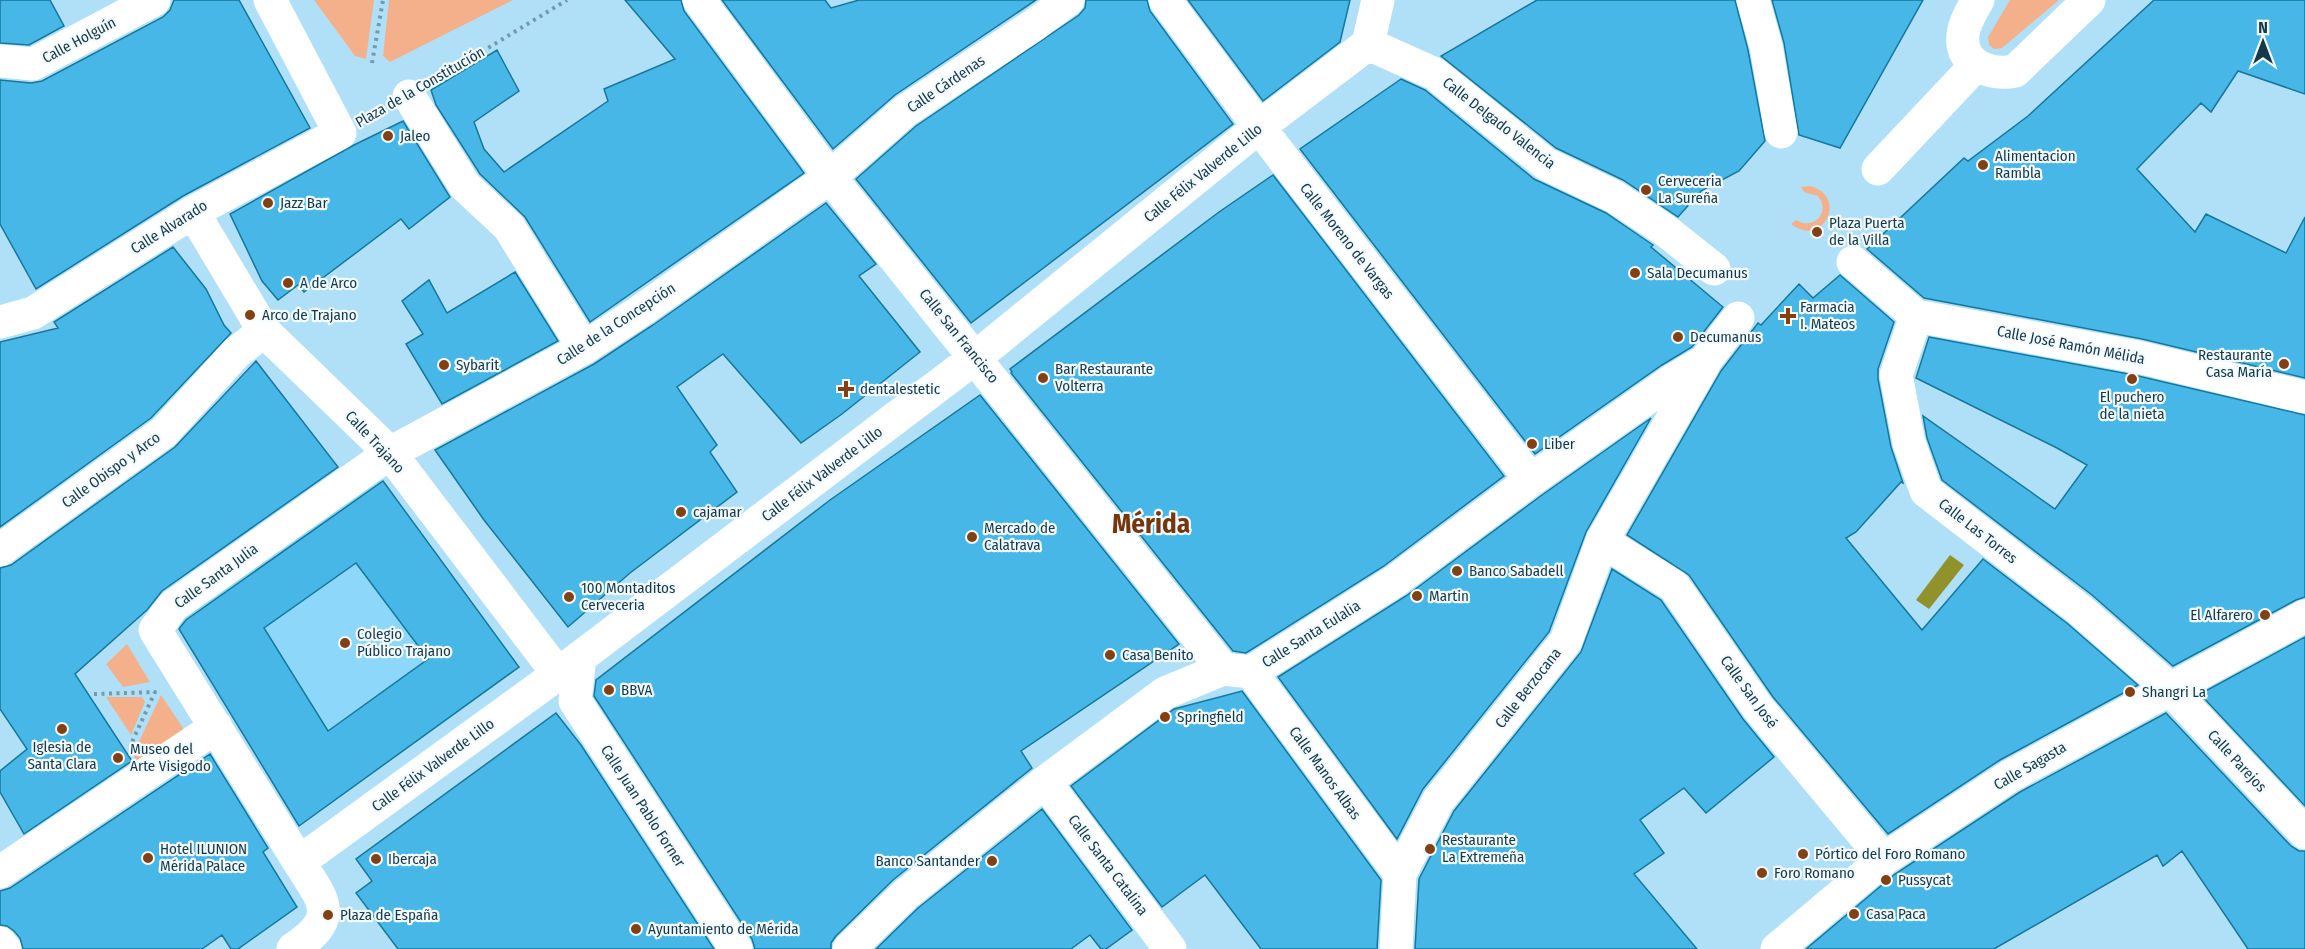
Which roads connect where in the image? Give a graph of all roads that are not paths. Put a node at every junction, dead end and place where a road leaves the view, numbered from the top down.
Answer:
1 (154, 0) edge
2 (270, 0) edge
3 (699, 0) edge
4 (1068, 0) edge
5 (1165, 0) edge
6 (1378, 0) edge
7 (1753, 0) edge
8 (1978, 0) edge
9 (2089, 0) edge
10 (1368, 44) junction
11 (0, 61) edge
12 (1976, 65) junction
13 (409, 96) road end
14 (1259, 127) junction
15 (1781, 132) dead end
16 (340, 133) joint
17 (1878, 169) dead end
18 (830, 177) junction
19 (193, 212) junction
20 (1853, 262) dead end
21 (1714, 269) dead end
22 (1916, 316) junction
23 (1738, 318) dead end
24 (0, 322) edge
25 (264, 331) junction
26 (584, 348) junction
27 (976, 357) junction
28 (1706, 361) junction
29 (2305, 397) edge
30 (390, 453) junction
31 (1531, 480) junction
32 (1602, 541) junction
33 (0, 549) edge
34 (2305, 616) edge
35 (569, 666) junction
36 (1237, 671) junction
37 (2170, 689) junction
38 (216, 727) junction
39 (1045, 782) junction
40 (2305, 833) edge
41 (1884, 859) junction
42 (299, 862) junction
43 (0, 872) edge
44 (1400, 874) junction
45 (0, 943) edge
46 (1157, 944) edge
47 (5, 949) edge
48 (293, 949) edge
49 (736, 949) edge
50 (849, 949) edge
51 (1396, 949) edge
52 (1777, 949) edge

1 - 11 street, Calle Holguín
2 - 16 street, Plaza de la Constitución
3 - 18 street, Calle San Francisco
4 - 18 street, Calle Cárdenas
5 - 14 street, Calle Moreno de Vargas
6 - 10 street
7 - 15 street
8 - 12 street
9 - 12 street
10 - 14 street, Calle Félix Valverde Lillo
10 - 21 street, Calle Delgado Valencia
12 - 17 street
13 - 26 street
14 - 27 street, Calle Félix Valverde Lillo
14 - 31 street, Calle Moreno de Vargas
16 - 19 street, Calle Alvarado
18 - 26 street, Calle de la Concepción
18 - 27 street, Calle San Francisco
19 - 24 street, Calle Alvarado
19 - 25 street, Calle Trajano
20 - 22 street
22 - 29 street, Calle José Ramón Mélida
22 - 37 street, Calle Las Torres
23 - 28 street, Calle Santa Eulalia
25 - 30 street, Calle Trajano
25 - 33 street, Calle Obispo y Arco
26 - 30 street, Calle de la Concepción
27 - 35 street, Calle Félix Valverde Lillo
27 - 36 street, Calle San Francisco
28 - 31 street, Calle Santa Eulalia
28 - 32 street, Calle Berzocana
30 - 35 street, Calle Trajano
30 - 38 street, Calle Santa Julia
31 - 36 street, Calle Santa Eulalia
32 - 41 street, Calle San José
32 - 44 street, Calle Berzocana
34 - 37 street, Calle Sagasta
35 - 42 street, Calle Félix Valverde Lillo
35 - 49 street, Calle Juan Pablo Forner
36 - 39 street, Calle Santa Eulalia
36 - 44 street, Calle Manos Albas
37 - 40 street, Calle Parejos
37 - 41 street, Calle Sagasta
38 - 42 street, Calle Santa Julia
38 - 43 street
39 - 46 street, Calle Santa Catalina
39 - 50 street, Calle Santa Eulalia
41 - 52 street, Calle Sagasta
42 - 48 street
44 - 51 street, Calle Berzocana
45 - 47 street

